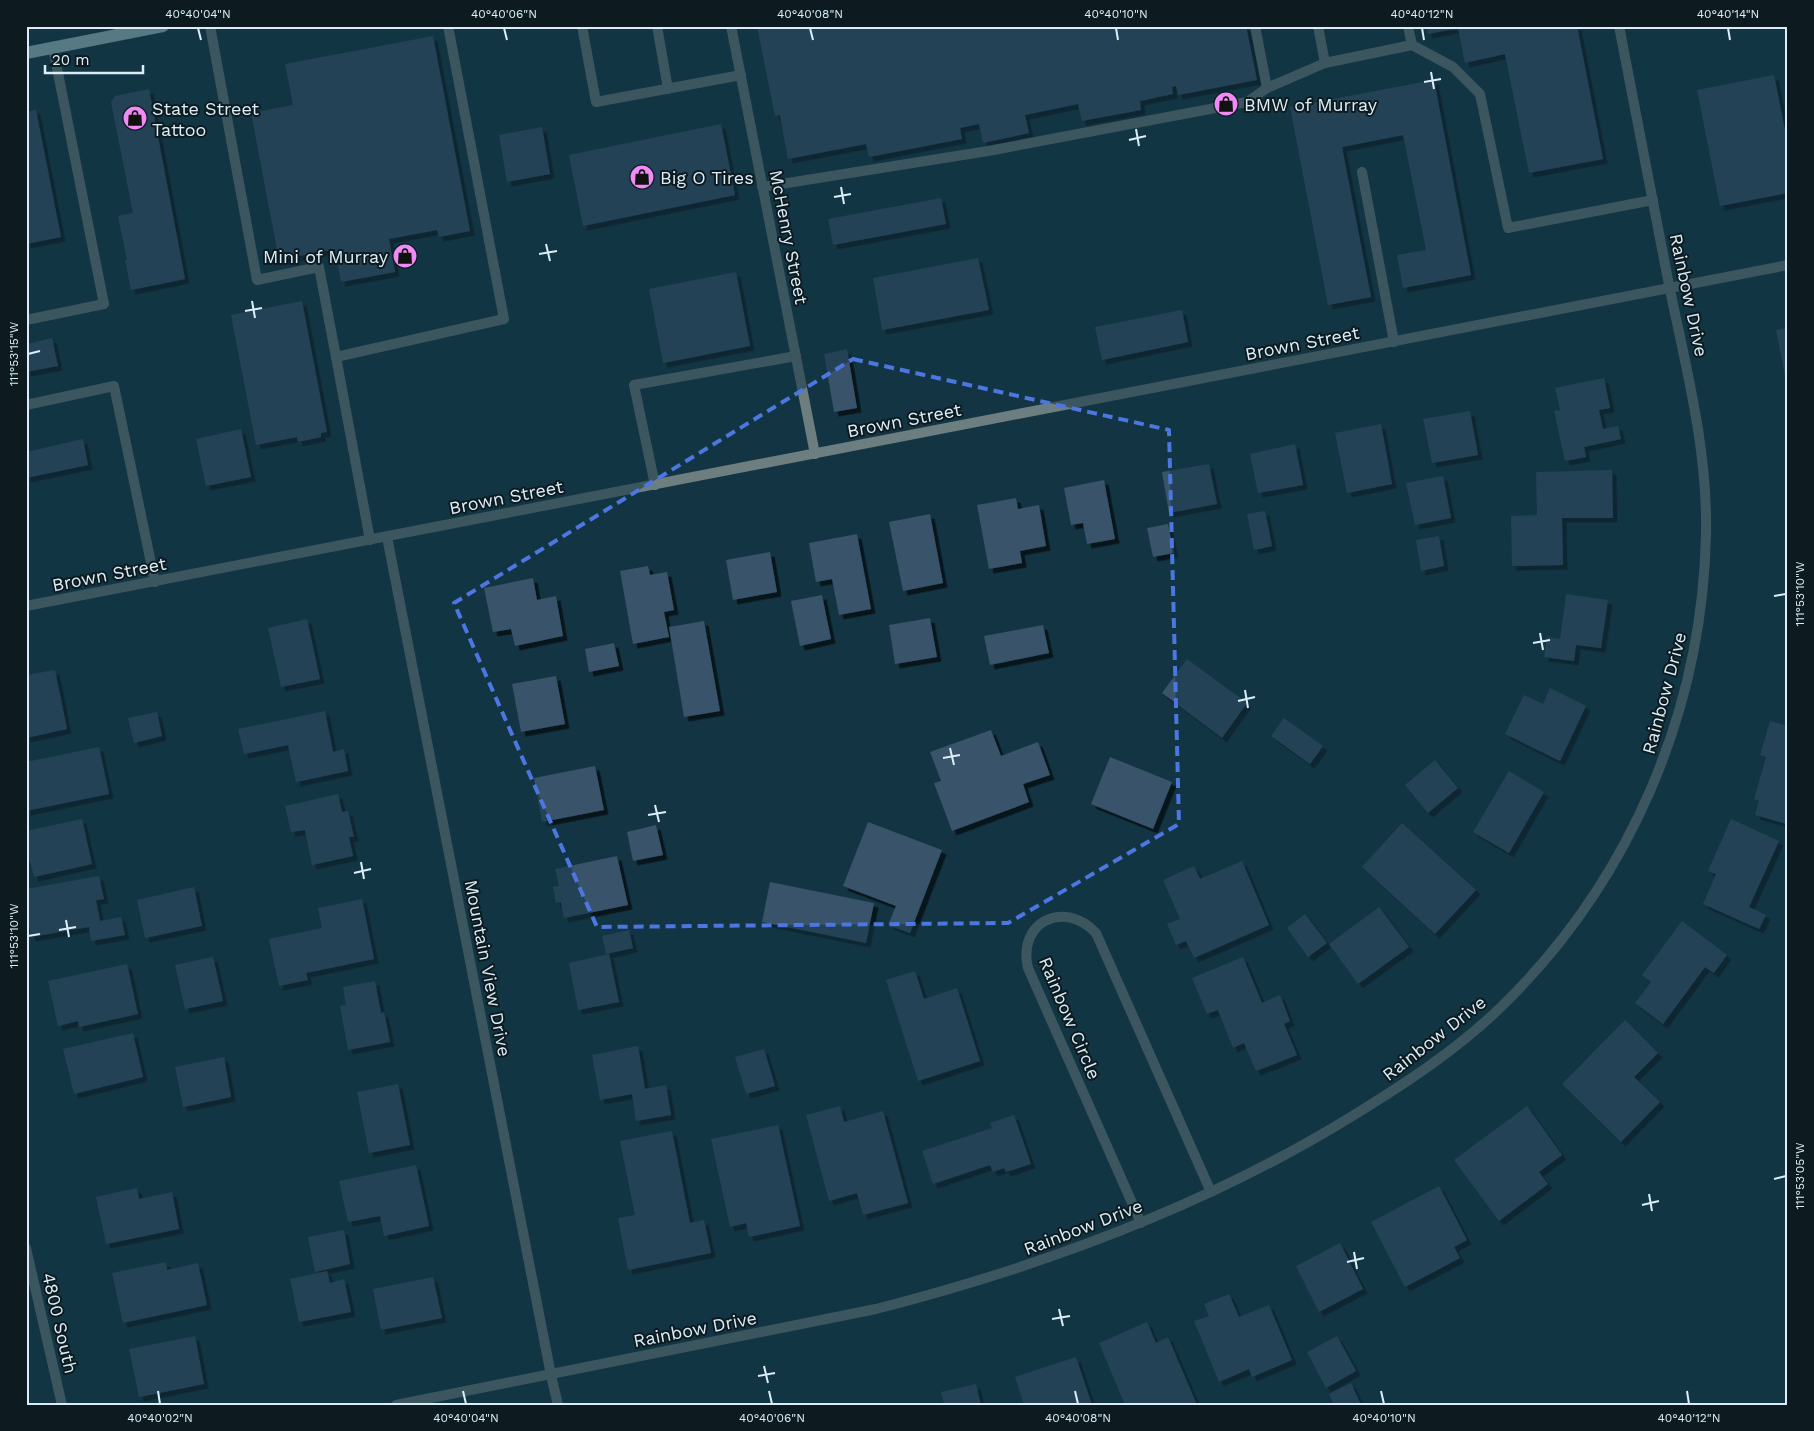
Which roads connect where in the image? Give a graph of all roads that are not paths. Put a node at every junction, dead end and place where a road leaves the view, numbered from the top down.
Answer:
1 (163, 26) edge
2 (210, 26) edge
3 (448, 26) edge
4 (582, 26) edge
5 (657, 26) edge
6 (731, 26) edge
7 (1255, 26) edge
8 (1318, 26) edge
9 (1408, 26) edge
10 (1619, 26) edge
11 (1412, 45) junction
12 (53, 48) junction
13 (26, 53) edge
14 (1325, 63) junction
15 (741, 75) junction
16 (1267, 88) junction
17 (668, 89) junction
18 (1362, 172) dead end
19 (762, 187) junction
20 (1653, 200) junction
21 (1788, 265) edge
22 (1670, 288) junction
23 (26, 320) edge
24 (1394, 342) junction
25 (796, 356) junction
26 (336, 357) junction
27 (26, 406) edge
28 (815, 454) junction
29 (655, 485) junction
30 (387, 536) junction
31 (370, 540) junction
32 (155, 582) junction
33 (26, 606) edge
34 (1210, 1192) junction
35 (1141, 1223) junction
36 (26, 1248) edge
37 (551, 1375) junction
38 (62, 1405) edge
39 (396, 1405) edge
40 (558, 1405) edge

1 - 12 main road
2 - 26 street
3 - 26 street
4 - 17 street
5 - 17 street
6 - 15 street, McHenry Street
7 - 16 street
8 - 14 street
9 - 11 street
10 - 20 street, Rainbow Drive
11 - 14 street
11 - 20 street
12 - 13 main road
12 - 23 street
14 - 16 street
15 - 17 street
15 - 19 street, McHenry Street
16 - 19 street
18 - 24 street
19 - 25 street, McHenry Street
20 - 22 street, Rainbow Drive
21 - 22 street, Brown Street
22 - 24 street, Brown Street
22 - 34 street, Rainbow Drive
24 - 28 street, Brown Street
25 - 28 street, McHenry Street
25 - 29 street
26 - 31 street
27 - 32 street
28 - 29 street, Brown Street
29 - 30 street, Brown Street
30 - 31 street, Brown Street
30 - 37 street, Mountain View Drive
31 - 32 street, Brown Street
32 - 33 street, Brown Street
34 - 35 street, Rainbow Drive
34 - 35 street, Rainbow Circle
35 - 37 street, Rainbow Drive
36 - 38 street, 4800 South
37 - 39 street, Rainbow Drive
37 - 40 street, Mountain View Drive

